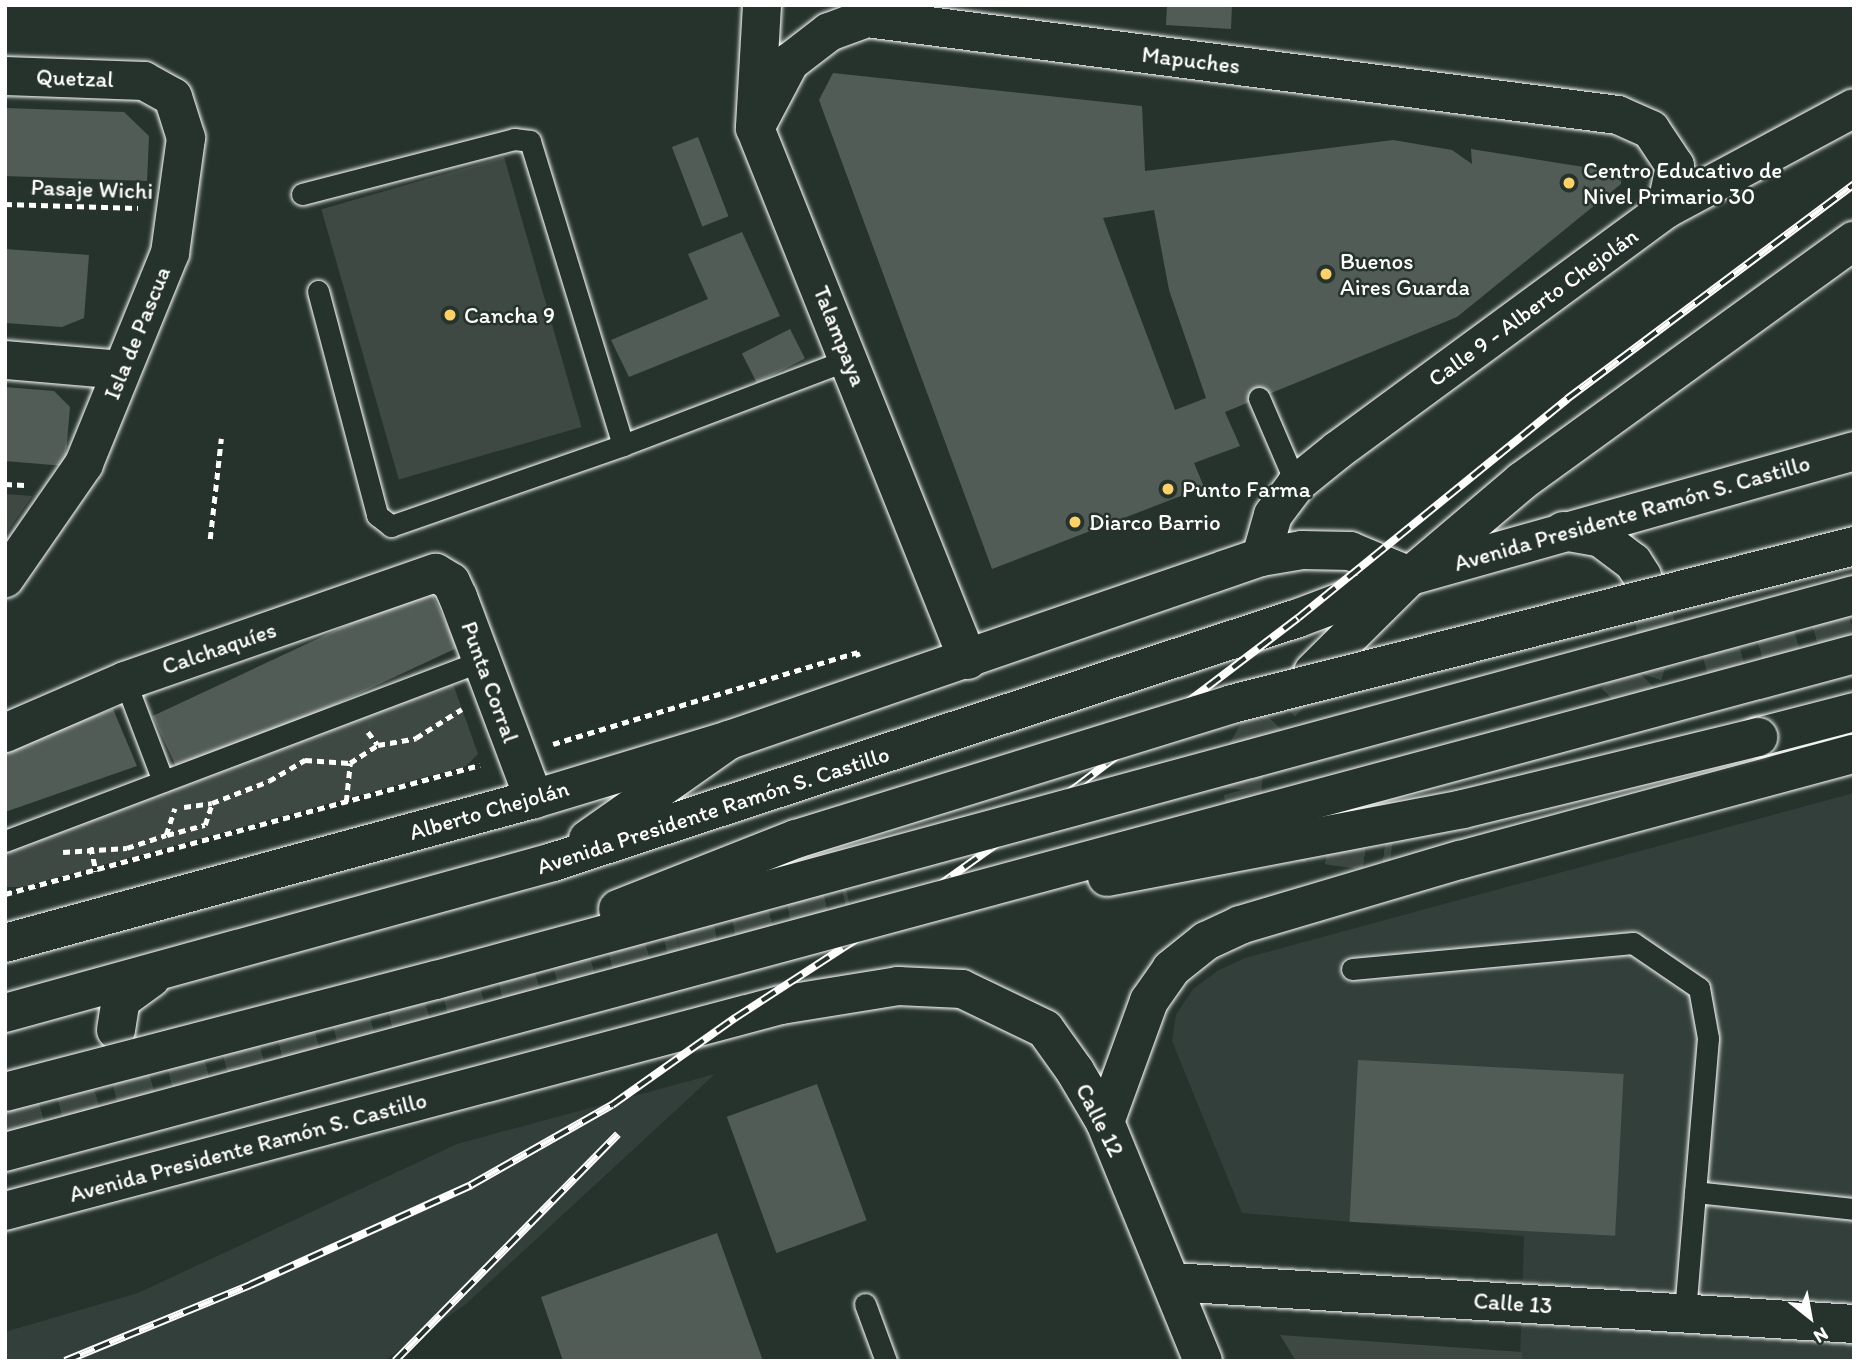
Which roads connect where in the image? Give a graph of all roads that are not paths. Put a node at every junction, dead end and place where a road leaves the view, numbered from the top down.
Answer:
1 (762, 5) edge
2 (5, 76) edge
3 (144, 80) joint
4 (1854, 108) edge
5 (755, 128) junction
6 (302, 194) dead end
7 (1666, 209) junction
8 (1854, 241) edge
9 (318, 291) dead end
10 (849, 359) junction
11 (5, 360) edge
12 (121, 370) junction
13 (1259, 398) dead end
14 (623, 445) junction
15 (1854, 450) edge
16 (1296, 484) junction
17 (1562, 530) junction
18 (1854, 546) edge
19 (1261, 558) junction
20 (436, 573) joint
21 (1410, 576) junction
22 (1642, 576) tunnel mouth
23 (5, 578) edge
24 (1854, 595) edge
25 (1854, 654) edge
26 (968, 660) junction
27 (1313, 672) tunnel mouth
28 (487, 675) junction
29 (125, 681) junction
30 (1854, 712) edge
31 (5, 733) edge
32 (729, 740) junction
33 (1854, 754) edge
34 (163, 781) junction
35 (534, 799) junction
36 (5, 841) edge
37 (1391, 854) tunnel mouth
38 (1460, 860) junction
39 (553, 862) junction
40 (877, 916) junction
41 (5, 943) edge
42 (1352, 969) dead end
43 (159, 973) junction
44 (436, 980) junction
45 (898, 986) joint
46 (5, 1013) edge
47 (116, 1030) dead end
48 (5, 1092) edge
49 (1105, 1122) junction
50 (5, 1152) edge
51 (1695, 1192) junction
52 (1854, 1209) edge
53 (5, 1211) edge
54 (1172, 1282) junction
55 (864, 1304) dead end
56 (1685, 1313) junction
57 (1854, 1324) edge
58 (886, 1361) edge
59 (1203, 1361) edge

1 - 5 main road, Talampaya
2 - 3 main road, Quetzal
3 - 12 main road, Isla de Pascua
4 - 7 main road, Calle 9 - Alberto Chejolán
5 - 7 main road, Mapuches
5 - 10 main road, Talampaya
6 - 14 lane
7 - 16 main road, Calle 9 - Alberto Chejolán
8 - 21 main road
9 - 14 lane
10 - 14 lane
10 - 26 main road, Talampaya
11 - 12 main road
12 - 23 main road, Isla de Pascua
13 - 16 lane
15 - 17 main road, Avenida Presidente Ramón S. Castillo
16 - 19 main road, Calle 9 - Alberto Chejolán
17 - 21 main road, Avenida Presidente Ramón S. Castillo
17 - 22 main road
18 - 44 main road, bridge
19 - 21 main road
19 - 26 main road
20 - 28 main road, Punta Corral
20 - 29 main road, Calchaquíes
21 - 27 main road
21 - 39 main road, Avenida Presidente Ramón S. Castillo
24 - 44 main road, bridge
25 - 40 main road, bridge
26 - 32 main road, Alberto Chejolán
28 - 34 lane
28 - 35 main road, Punta Corral
29 - 31 main road, Calchaquíes
29 - 34 lane
30 - 40 main road, bridge
32 - 35 main road, Alberto Chejolán
32 - 39 main road
33 - 38 main road
34 - 36 lane
35 - 41 main road, Alberto Chejolán
37 - 38 main road
38 - 49 main road
39 - 43 main road, Avenida Presidente Ramón S. Castillo
40 - 50 main road, bridge
42 - 51 lane
43 - 46 main road, Avenida Presidente Ramón S. Castillo
43 - 47 main road
44 - 48 main road, bridge
45 - 49 main road, Calle 12
45 - 53 main road, Avenida Presidente Ramón S. Castillo
49 - 54 main road, Calle 12
51 - 52 lane
51 - 56 lane
54 - 56 main road, Calle 13
54 - 59 main road, Calle 12
55 - 58 lane
56 - 57 main road, Calle 13

